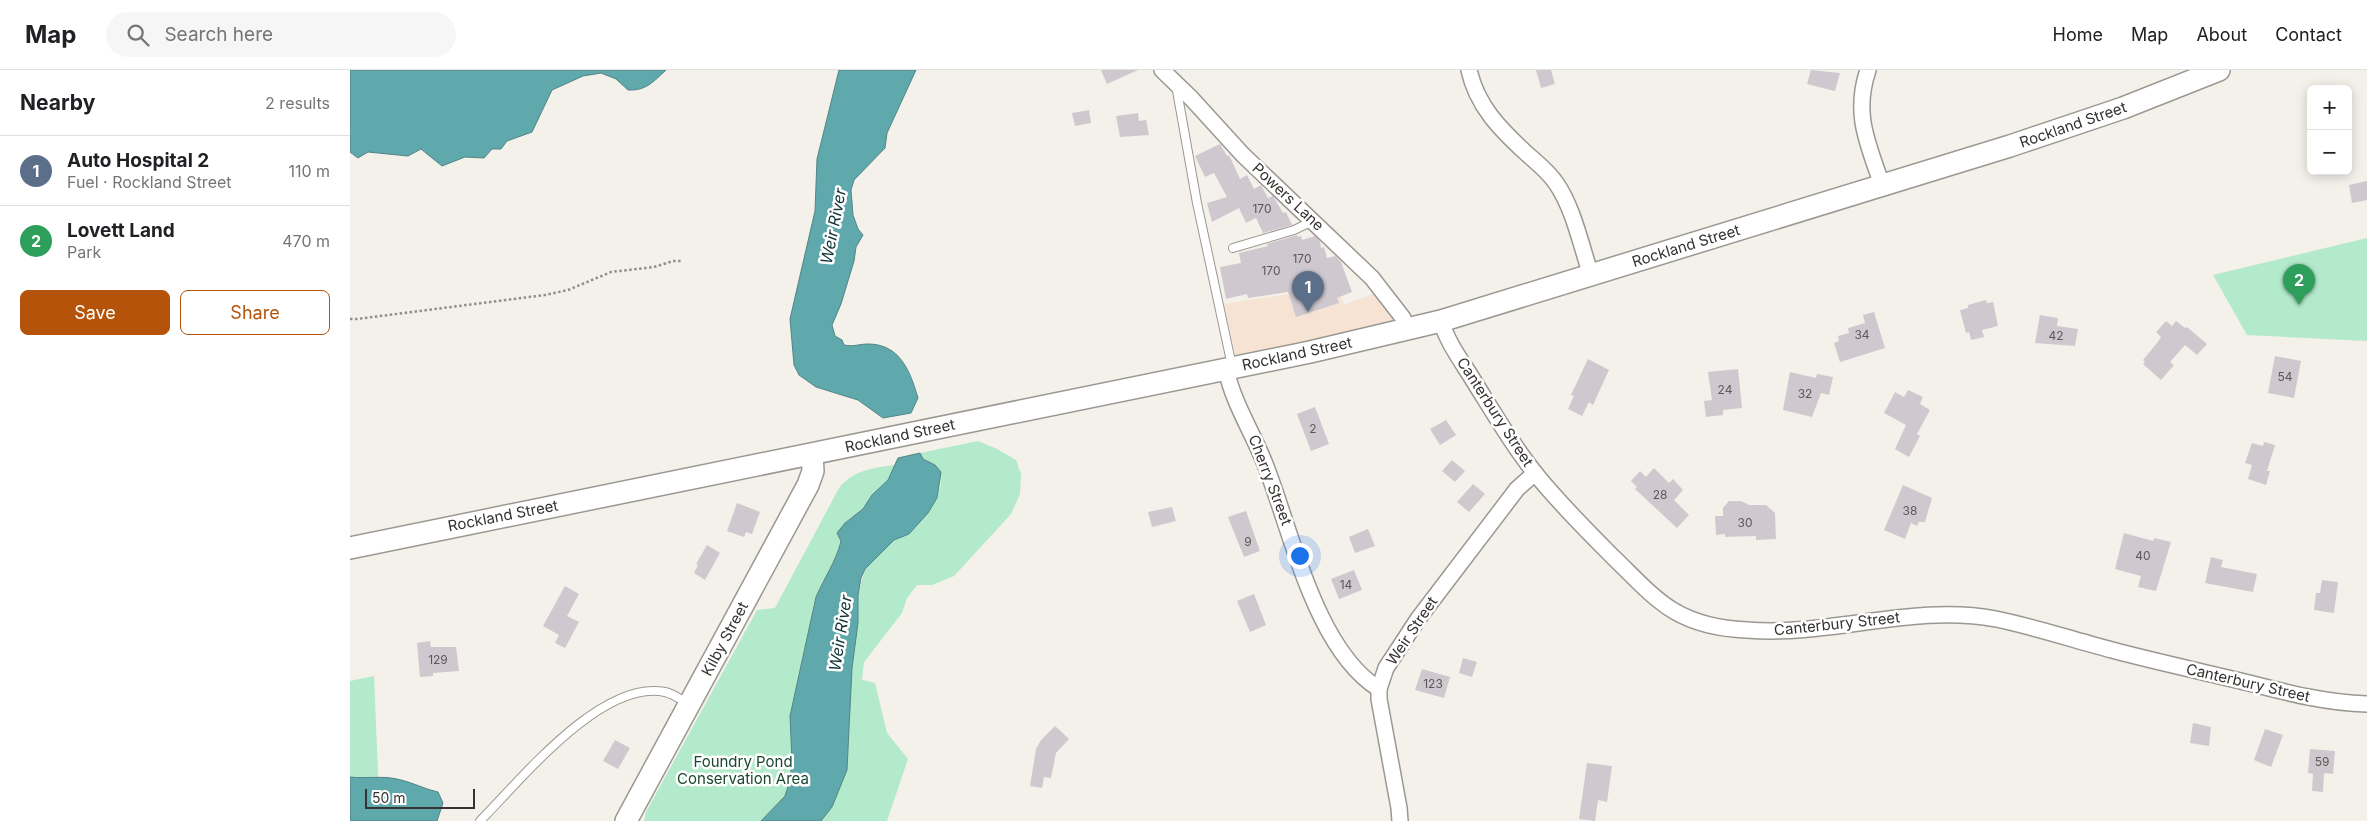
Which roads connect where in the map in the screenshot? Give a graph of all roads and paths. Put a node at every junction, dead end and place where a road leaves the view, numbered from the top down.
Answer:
1 (1162, 70) edge
2 (1469, 70) edge
3 (1868, 70) edge
4 (2219, 70) edge
5 (1176, 85) junction
6 (1882, 185) junction
7 (1313, 221) junction
8 (1233, 248) dead end
9 (681, 262) dead end
10 (1591, 275) junction
11 (350, 318) edge
12 (1441, 321) junction
13 (1407, 330) junction
14 (1229, 368) junction
15 (812, 454) junction
16 (1535, 473) junction
17 (350, 548) edge
18 (1379, 689) junction
19 (2367, 704) edge
20 (691, 705) junction
21 (480, 821) edge
22 (626, 821) edge
23 (1400, 821) edge

1 - 5 street, Powers Lane
2 - 10 street
3 - 6 street
4 - 6 main road, Rockland Street
5 - 7 street, Powers Lane
5 - 14 lane
6 - 10 main road, Rockland Street
7 - 8 lane
7 - 13 street, Powers Lane
9 - 11 path
10 - 12 main road, Rockland Street
12 - 13 main road, Rockland Street
12 - 16 street, Canterbury Street
13 - 14 main road, Rockland Street
14 - 15 main road, Rockland Street
14 - 18 street, Cherry Street
15 - 17 main road, Rockland Street
15 - 20 main road, Kilby Street
16 - 18 street, Weir Street
16 - 19 street, Canterbury Street
18 - 23 street, Weir Street
20 - 21 lane
20 - 22 main road, Kilby Street

